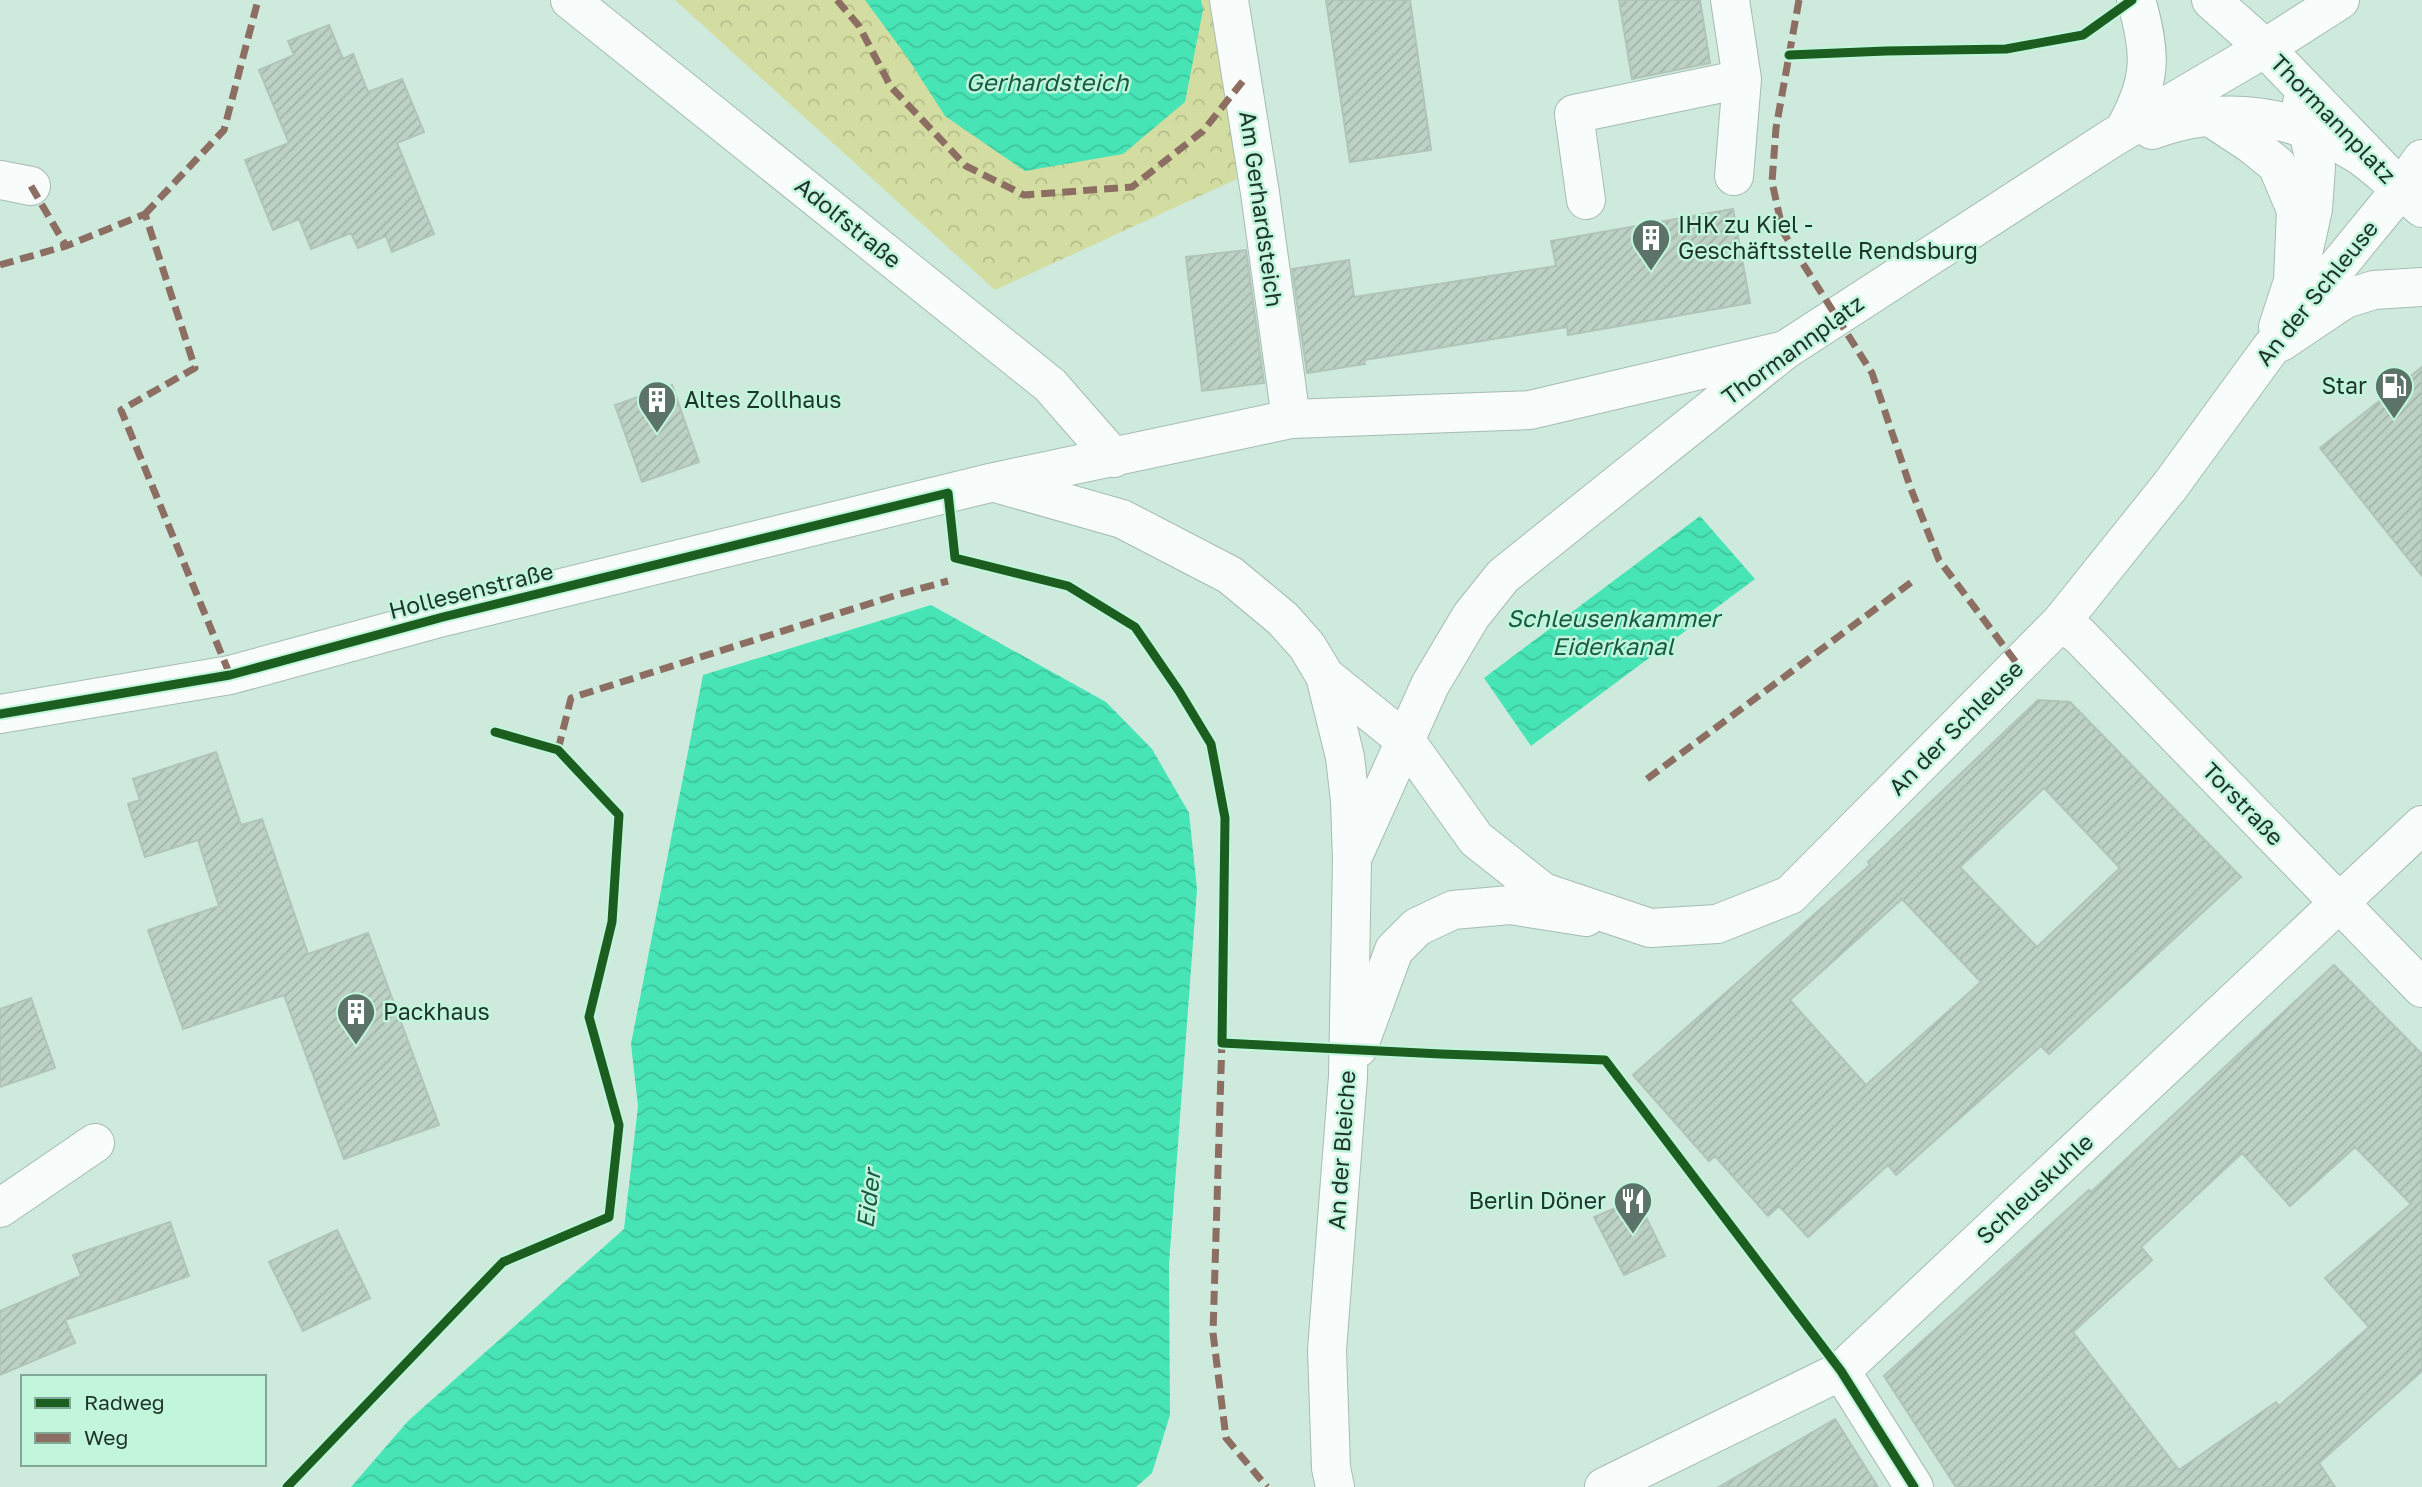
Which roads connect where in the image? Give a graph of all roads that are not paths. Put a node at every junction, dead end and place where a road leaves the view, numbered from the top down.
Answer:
1 (570, 0) edge
2 (1229, 0) edge
3 (1730, 0) edge
4 (2136, 0) edge
5 (2211, 0) edge
6 (2340, 0) edge
7 (2273, 56) junction
8 (1742, 79) junction
9 (2207, 115) junction
10 (2309, 129) junction
11 (2118, 134) junction
12 (1734, 176) dead end
13 (2415, 186) edge
14 (1586, 200) dead end
15 (2293, 281) junction
16 (2422, 287) edge
17 (2270, 349) junction
18 (1785, 350) junction
19 (1291, 419) junction
20 (1114, 458) junction
21 (994, 482) junction
22 (2061, 622) junction
23 (1325, 676) junction
24 (0, 714) edge
25 (1406, 741) junction
26 (2422, 825) edge
27 (1352, 860) junction
28 (2339, 903) junction
29 (1650, 928) junction
30 (2422, 988) edge
31 (1348, 1076) junction
32 (95, 1143) dead end
33 (0, 1208) edge
34 (1841, 1371) junction
35 (1335, 1487) edge
36 (1604, 1487) edge
37 (1914, 1487) edge

1 - 20 main road, Adolfstraße
2 - 19 main road, Am Gerhardsteich
3 - 8 main road
4 - 11 main road
5 - 7 main road, Thormannplatz
6 - 7 main road
7 - 10 main road
7 - 11 main road, Thormannplatz
7 - 13 main road, Thormannplatz
8 - 12 main road
8 - 14 main road
9 - 10 main road
9 - 11 main road
9 - 15 main road
10 - 13 main road
10 - 15 main road
11 - 18 main road, Thormannplatz
13 - 17 main road, An der Schleuse
15 - 17 main road
16 - 17 main road
17 - 22 main road, An der Schleuse
18 - 19 main road
18 - 25 main road, Thormannplatz
19 - 20 main road
20 - 21 main road
21 - 23 main road, Hollesenstraße
21 - 24 main road, Hollesenstraße
22 - 28 main road, Torstraße
22 - 29 main road, An der Schleuse
23 - 25 main road, Hollesenstraße
23 - 27 main road
25 - 27 main road, An der Bleiche
25 - 29 main road, An der Schleuse
26 - 28 main road, Schleuskuhle
27 - 31 main road, An der Bleiche
28 - 30 main road, Torstraße
28 - 34 main road, Schleuskuhle
29 - 31 main road
31 - 35 main road, An der Bleiche
32 - 33 main road
34 - 36 main road, Schleuskuhle
34 - 37 main road

